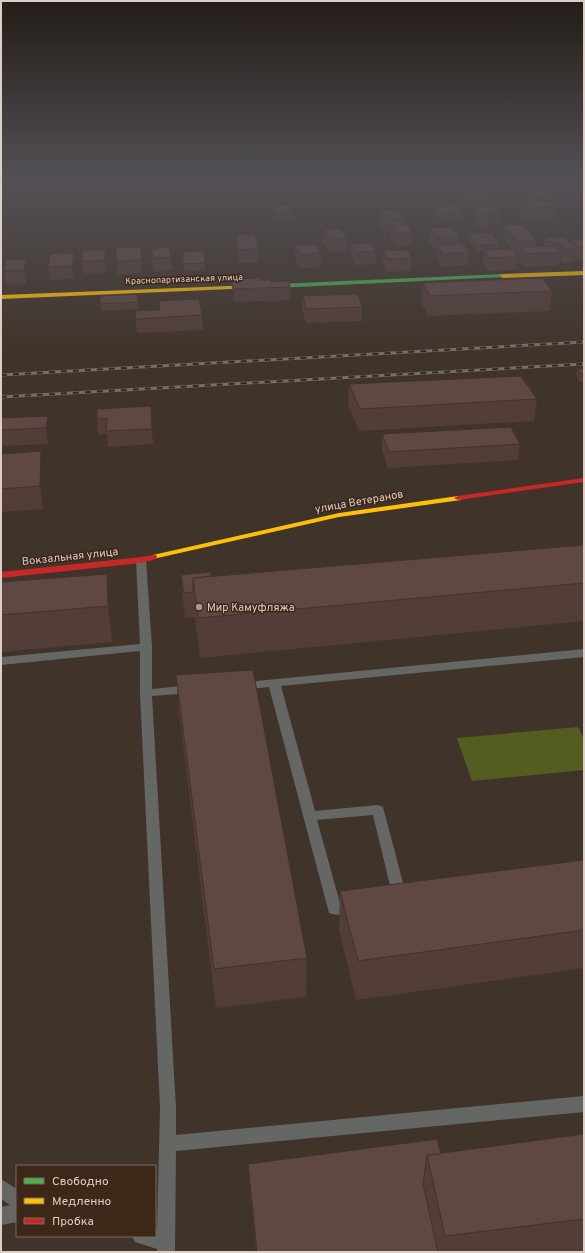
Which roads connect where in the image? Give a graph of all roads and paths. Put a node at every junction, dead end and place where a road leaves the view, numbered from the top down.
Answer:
1 (584, 273) edge
2 (1, 297) edge
3 (584, 480) edge
4 (141, 560) junction
5 (1, 575) edge
6 (146, 647) junction
7 (584, 653) edge
8 (1, 661) edge
9 (274, 683) junction
10 (229, 686) edge
11 (206, 688) edge
12 (146, 693) junction
13 (310, 816) junction
14 (386, 903) edge
15 (364, 906) edge
16 (584, 1104) edge
17 (168, 1144) junction
18 (1, 1188) edge
19 (16, 1199) edge
20 (16, 1213) edge
21 (1, 1216) edge
22 (143, 1237) edge
23 (166, 1247) edge

1 - 2 street, Краснопартизанская улица
3 - 4 street, улица Ветеранов
4 - 5 street, Вокзальная улица
4 - 6 lane
6 - 8 lane
6 - 12 lane
7 - 9 lane
9 - 10 lane
9 - 13 lane
11 - 12 lane
12 - 17 lane
13 - 14 lane
13 - 15 lane
16 - 17 lane
17 - 23 lane
18 - 19 lane
20 - 21 lane
22 - 23 lane

